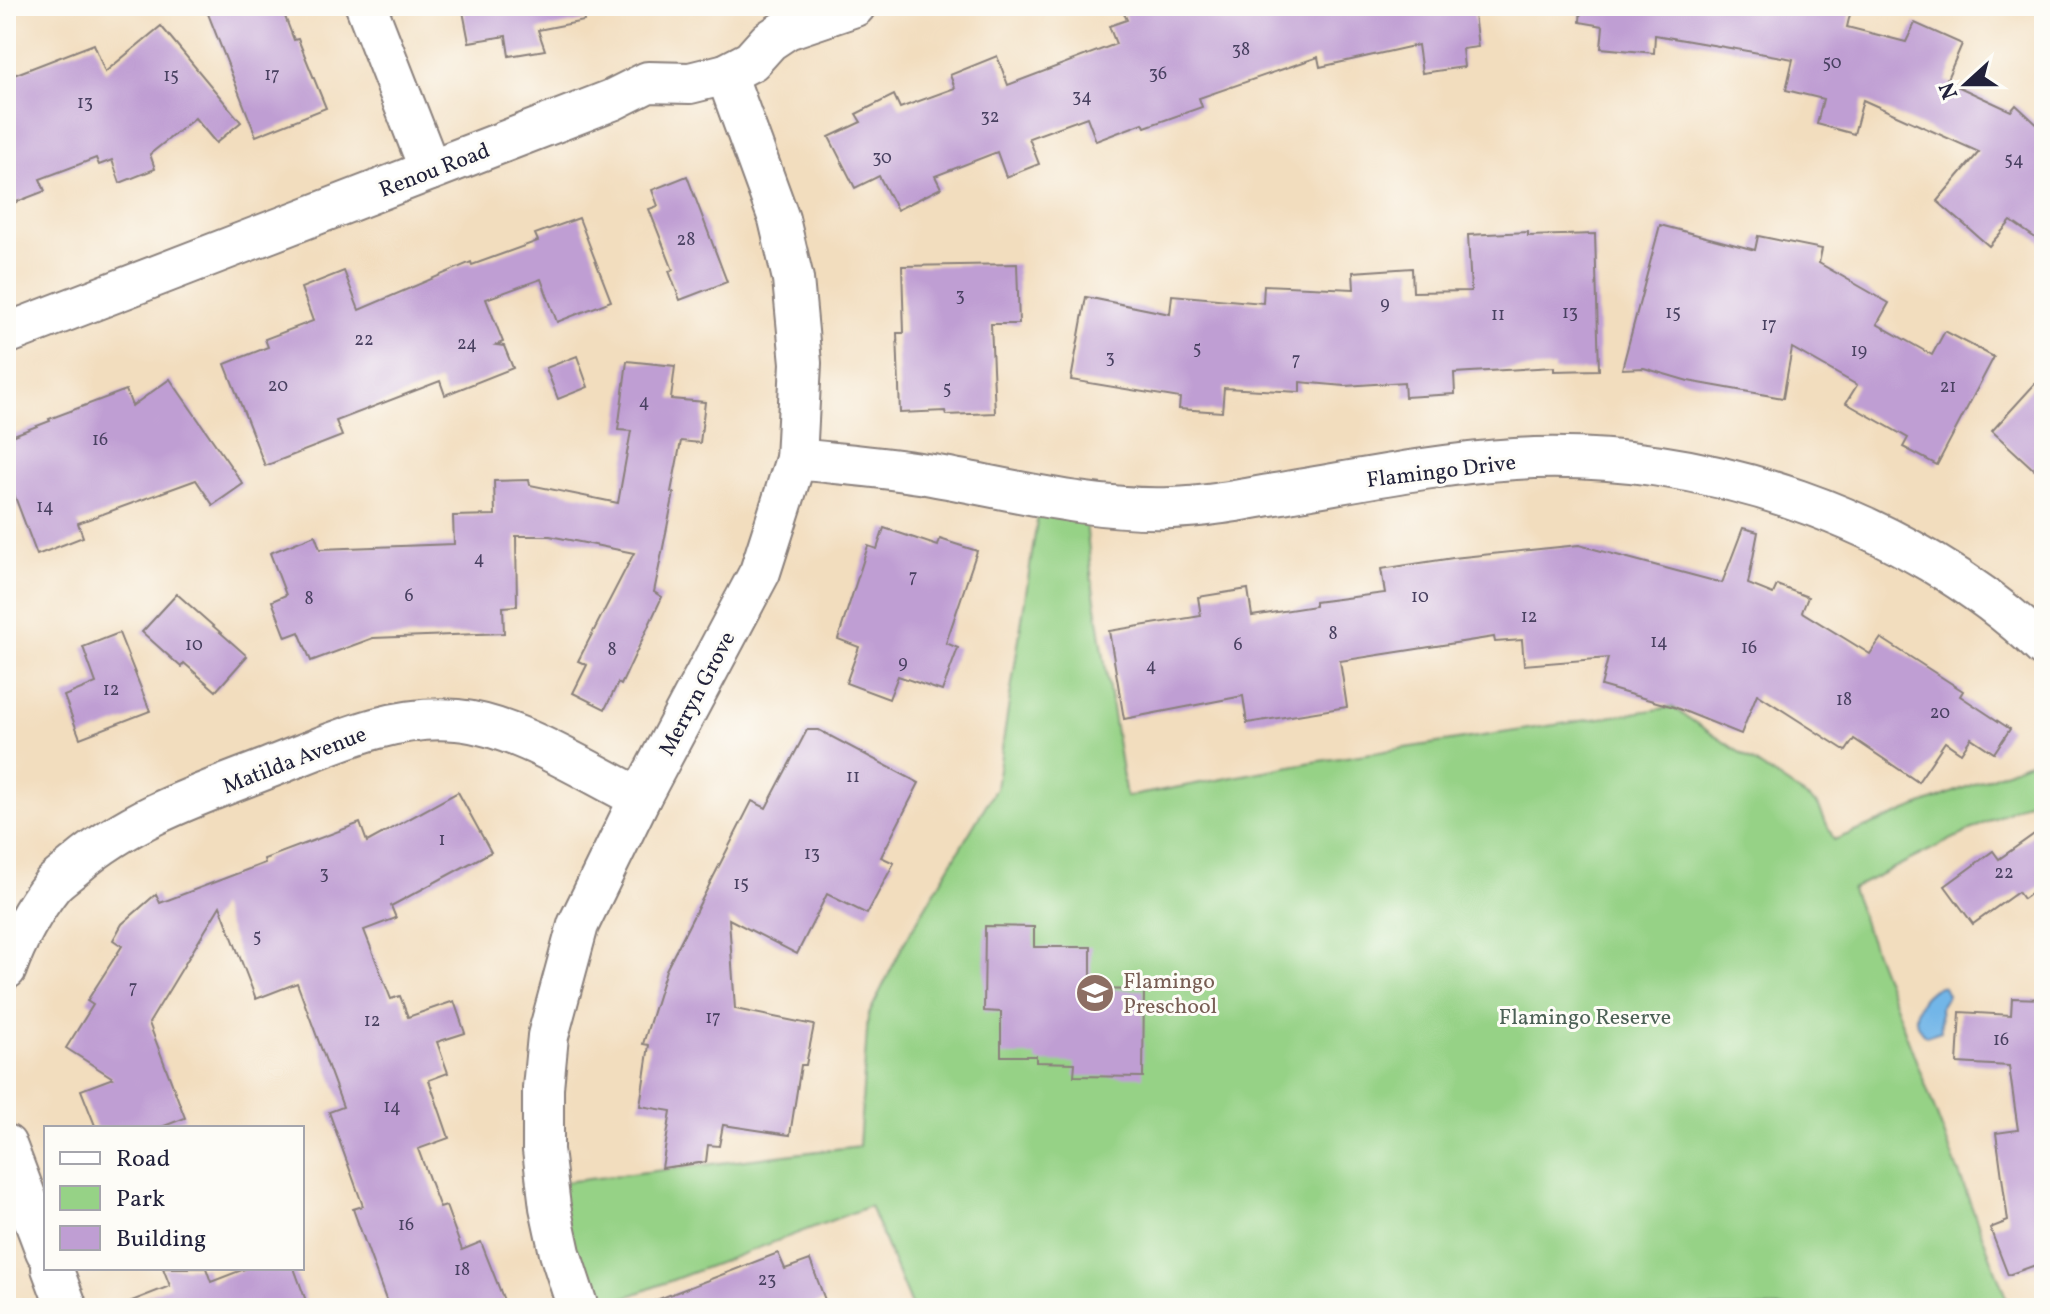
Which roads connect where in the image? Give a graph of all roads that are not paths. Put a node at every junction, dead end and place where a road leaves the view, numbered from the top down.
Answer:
1 (366, 6) edge
2 (855, 6) edge
3 (726, 74) junction
4 (430, 170) junction
5 (6, 334) edge
6 (796, 459) junction
7 (2044, 647) edge
8 (640, 798) junction
9 (6, 969) edge
10 (6, 1145) edge
11 (44, 1246) edge
12 (53, 1270) edge
13 (67, 1308) edge
14 (578, 1308) edge

1 - 4 street
2 - 3 street, Renou Road
3 - 4 street, Renou Road
3 - 6 street, Merryn Grove
4 - 5 street, Renou Road
6 - 7 street, Flamingo Drive
6 - 8 street, Merryn Grove
8 - 9 street, Matilda Avenue
8 - 14 street, Merryn Grove
10 - 11 street
12 - 13 street

